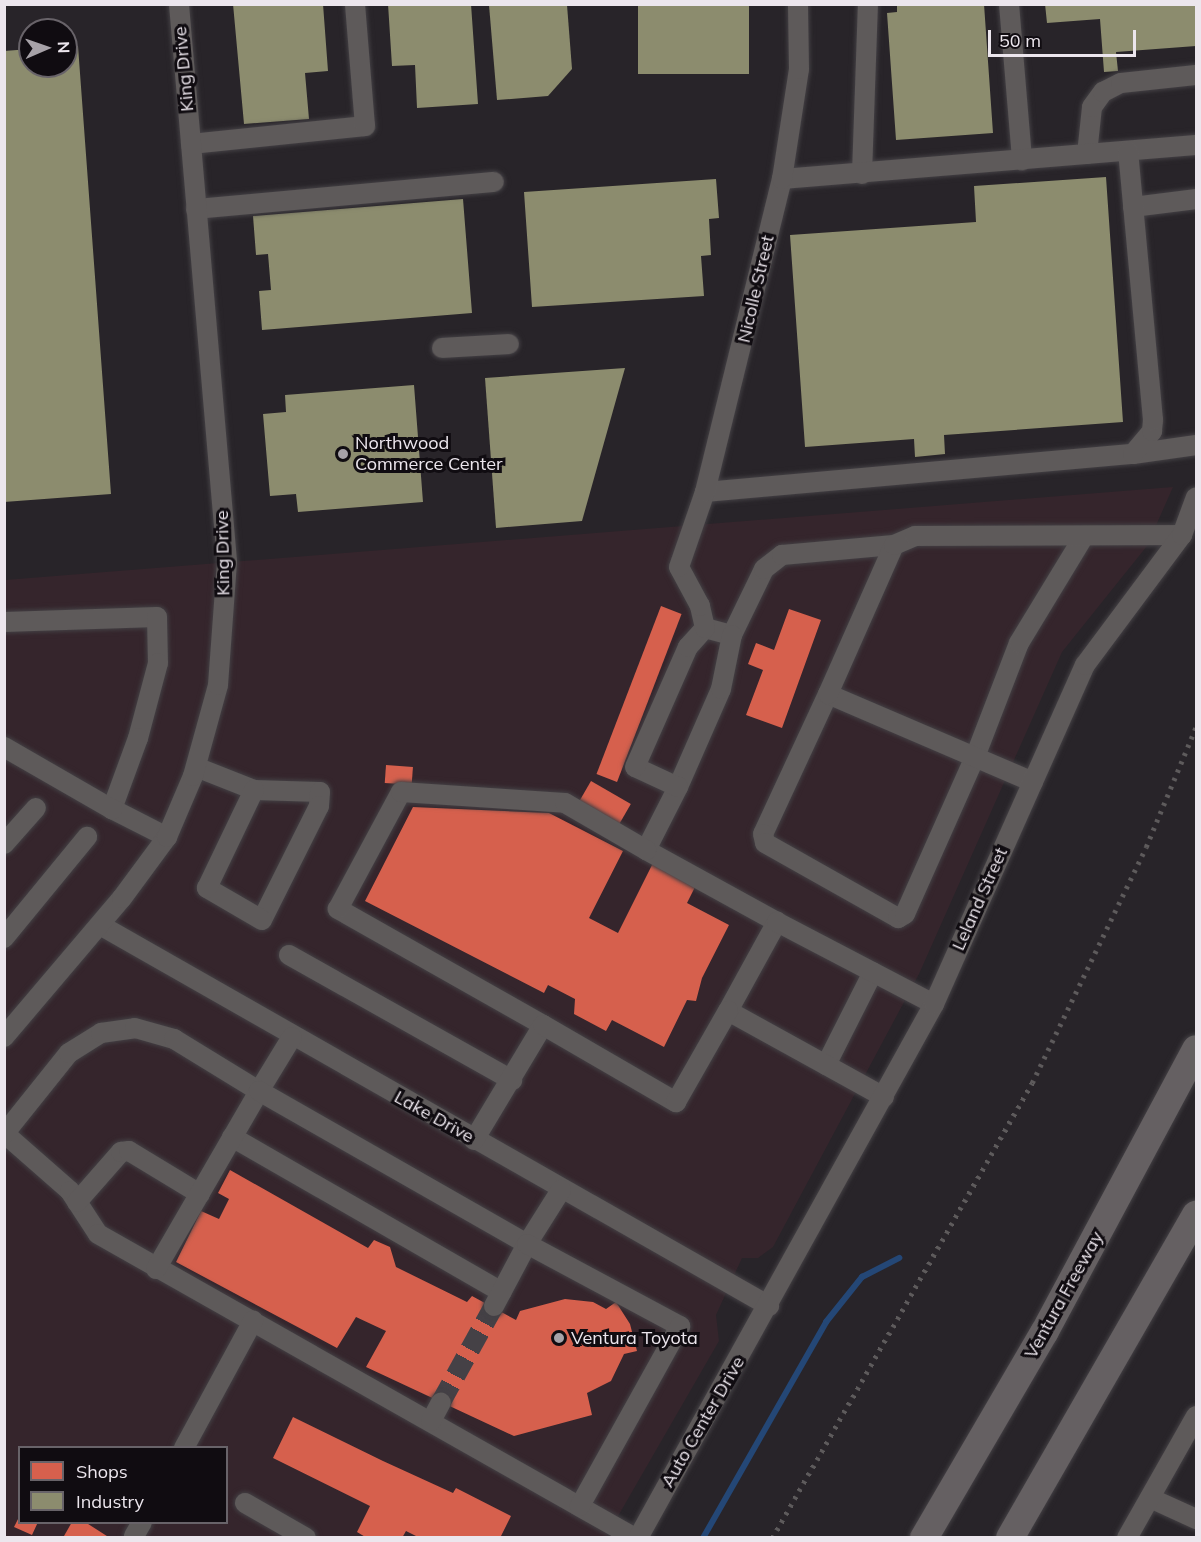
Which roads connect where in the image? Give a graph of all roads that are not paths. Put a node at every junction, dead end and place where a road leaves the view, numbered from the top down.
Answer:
1 (179, 4) edge
2 (355, 4) edge
3 (798, 4) edge
4 (868, 4) edge
5 (1010, 4) edge
6 (1197, 75) edge
7 (191, 144) junction
8 (1197, 145) edge
9 (1128, 151) junction
10 (1087, 154) junction
11 (1022, 160) junction
12 (862, 174) junction
13 (782, 180) junction
14 (494, 182) dead end
15 (1197, 200) edge
16 (1133, 207) junction
17 (196, 209) junction
18 (509, 344) dead end
19 (442, 348) dead end
20 (1197, 445) edge
21 (1133, 454) junction
22 (705, 492) junction
23 (1197, 497) edge
24 (1084, 536) junction
25 (1182, 536) junction
26 (894, 545) junction
27 (4, 622) edge
28 (705, 628) junction
29 (732, 635) junction
30 (828, 694) junction
31 (4, 747) edge
32 (975, 757) junction
33 (196, 767) junction
34 (1033, 782) junction
35 (678, 787) junction
36 (254, 790) junction
37 (36, 808) dead end
38 (112, 809) junction
39 (87, 837) dead end
40 (166, 837) junction
41 (4, 844) edge
42 (646, 850) junction
43 (777, 922) junction
44 (100, 925) junction
45 (4, 938) edge
46 (289, 955) dead end
47 (873, 972) junction
48 (934, 1004) junction
49 (728, 1011) junction
50 (543, 1025) junction
51 (4, 1037) edge
52 (292, 1037) junction
53 (1197, 1049) edge
54 (826, 1065) junction
55 (512, 1080) junction
56 (259, 1091) junction
57 (884, 1097) junction
58 (5, 1134) edge
59 (232, 1137) junction
60 (474, 1140) junction
61 (561, 1190) junction
62 (200, 1194) junction
63 (77, 1202) junction
64 (1197, 1215) edge
65 (527, 1244) junction
66 (156, 1269) junction
67 (769, 1306) junction
68 (254, 1321) junction
69 (441, 1402) tunnel mouth
70 (1197, 1416) edge
71 (431, 1421) junction
72 (185, 1446) edge
73 (1150, 1498) junction
74 (245, 1503) dead end
75 (580, 1506) junction
76 (1197, 1519) edge
77 (306, 1538) edge
78 (637, 1538) edge
79 (924, 1538) edge
80 (1010, 1538) edge
81 (1127, 1538) edge

1 - 7 street, King Drive
2 - 7 street
3 - 13 street, Nicolle Street
4 - 12 street
5 - 11 street
6 - 10 street
7 - 17 street, King Drive
8 - 9 street
9 - 10 street
9 - 16 street
10 - 11 street
11 - 12 street
12 - 13 street
13 - 22 street, Nicolle Street
14 - 17 street
15 - 16 street
16 - 21 street
17 - 33 street, King Drive
18 - 19 street
20 - 21 street
21 - 22 street
22 - 28 street, Nicolle Street
23 - 25 street, Leland Street
24 - 25 street
24 - 26 street
24 - 32 street
25 - 34 street, Leland Street
26 - 29 street
26 - 30 street
27 - 38 street
28 - 29 street
28 - 35 street
29 - 35 street
30 - 32 street
30 - 32 street
31 - 38 street
32 - 34 street
33 - 36 street
33 - 40 street, King Drive
34 - 48 street, Leland Street
35 - 42 street
36 - 36 street
37 - 41 street
38 - 40 street
39 - 45 street
40 - 44 street, King Drive
42 - 43 street
42 - 50 street
43 - 47 street
43 - 49 street
44 - 51 street, King Drive
44 - 52 street, Lake Drive
46 - 55 street
47 - 48 street
47 - 54 street
48 - 57 street, Leland Street
49 - 50 street
49 - 54 street
50 - 55 street
52 - 56 street
52 - 60 street, Lake Drive
53 - 79 highway, Ventura Freeway
54 - 57 street
55 - 60 street
56 - 58 street
56 - 59 street
56 - 65 street
57 - 67 street, Leland Street
58 - 63 street
59 - 62 street
59 - 65 street
60 - 61 street, Lake Drive
61 - 65 street
61 - 67 street, Lake Drive
62 - 63 street
62 - 66 street
63 - 66 street
64 - 80 highway
65 - 75 street
66 - 68 street
67 - 78 street, Auto Center Drive
68 - 71 street
68 - 72 street
69 - 71 street
70 - 73 street
71 - 75 street
73 - 76 street
73 - 81 street
74 - 77 street
75 - 78 street

